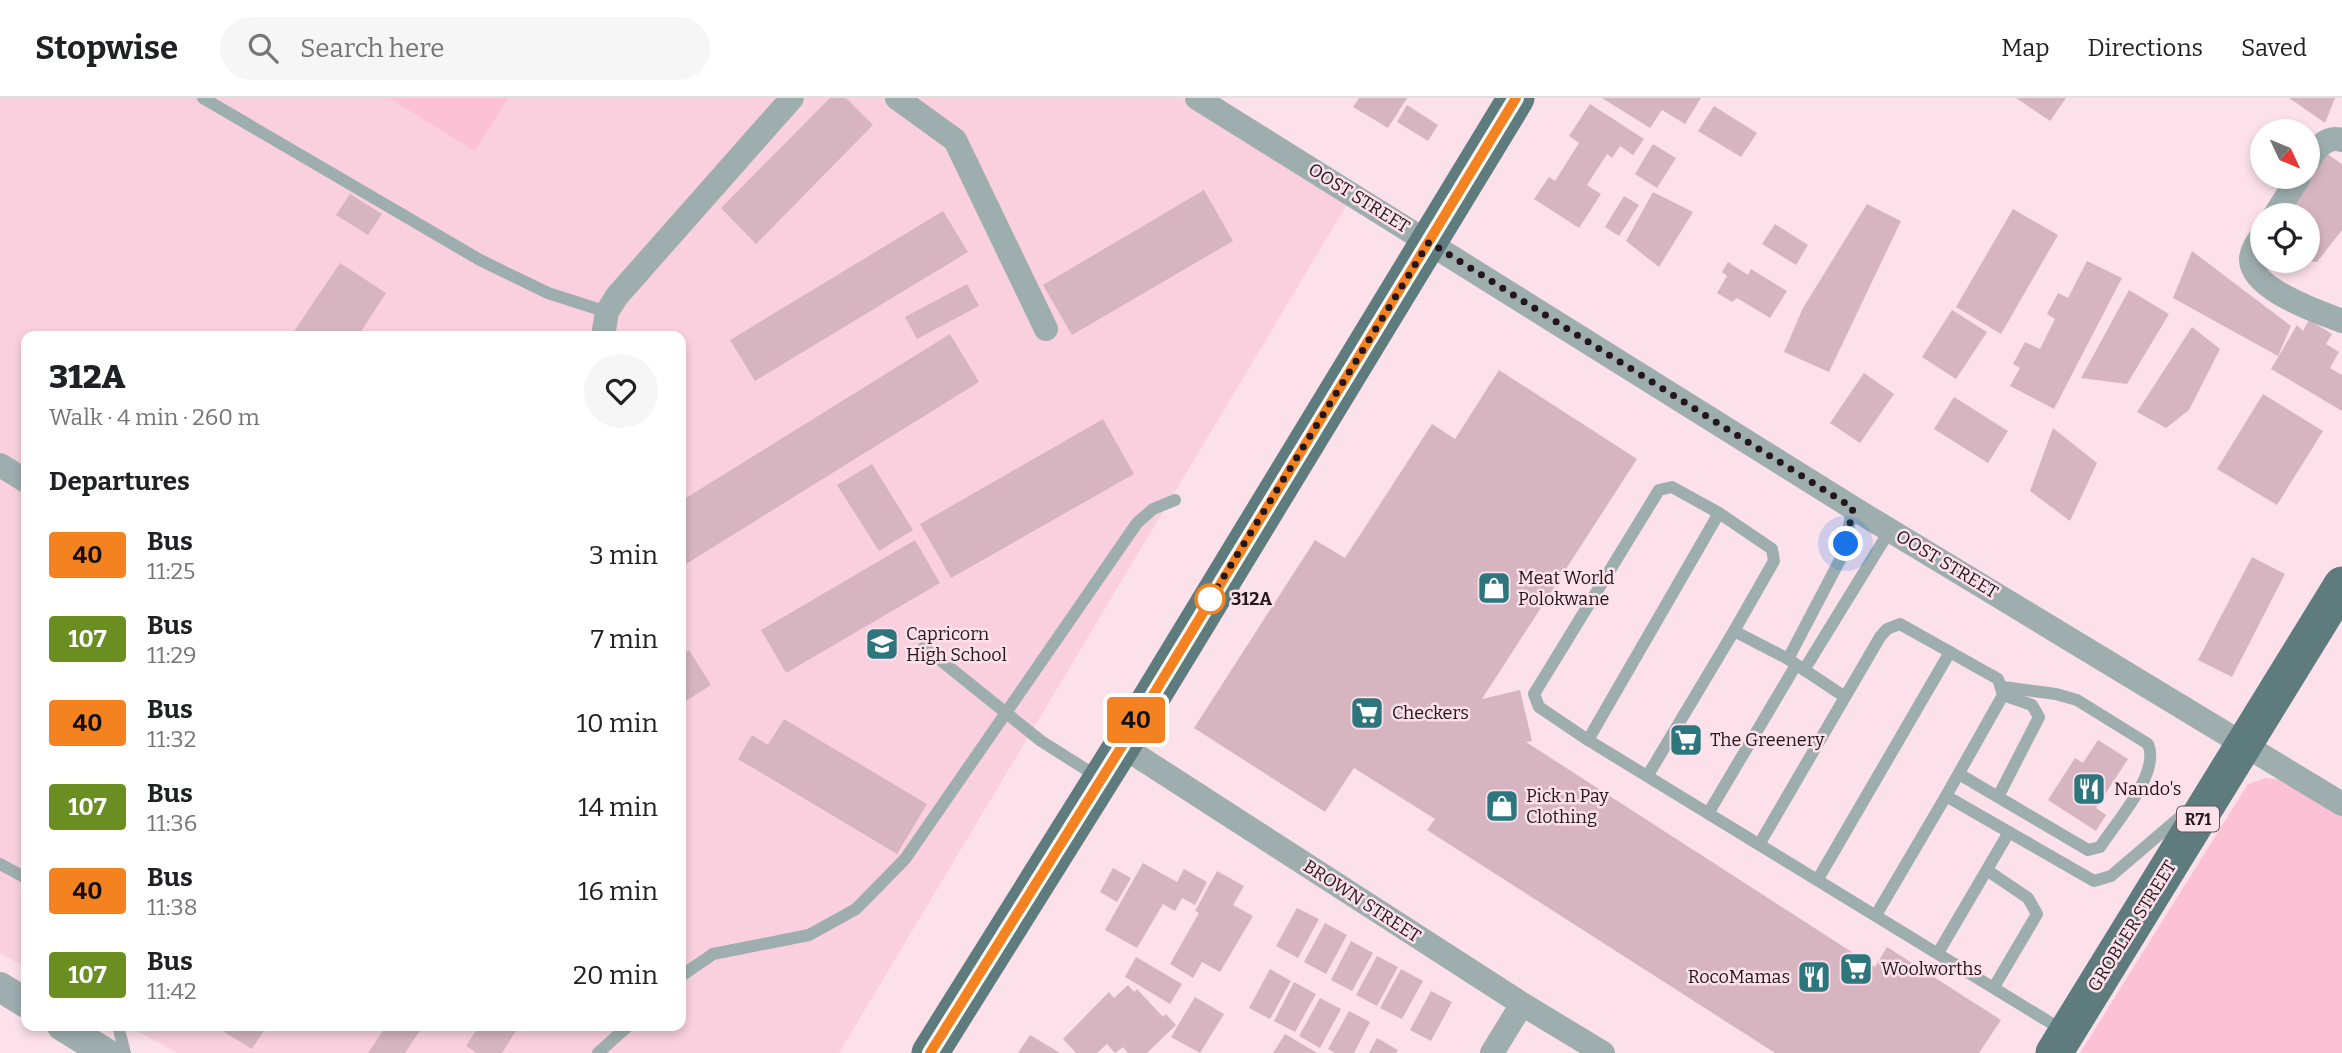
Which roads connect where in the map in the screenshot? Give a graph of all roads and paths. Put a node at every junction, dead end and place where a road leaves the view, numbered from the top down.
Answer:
1 (203, 98) edge
2 (792, 98) edge
3 (897, 98) edge
4 (1198, 98) edge
5 (1516, 98) edge
6 (2341, 137) edge
7 (2320, 148) edge
8 (1429, 242) junction
9 (2258, 273) edge
10 (2342, 321) edge
11 (605, 324) edge
12 (1046, 329) dead end
13 (0, 466) edge
14 (21, 478) edge
15 (1175, 500) dead end
16 (1853, 508) junction
17 (1719, 513) junction
18 (1890, 530) junction
19 (2342, 585) edge
20 (1734, 631) junction
21 (924, 647) dead end
22 (1950, 652) junction
23 (1796, 664) junction
24 (2003, 691) junction
25 (1845, 697) junction
26 (1006, 711) junction
27 (1588, 740) junction
28 (2244, 744) junction
29 (1122, 746) junction
30 (1959, 774) junction
31 (1648, 775) junction
32 (1101, 779) junction
33 (2220, 783) junction
34 (1999, 795) junction
35 (1946, 796) junction
36 (2342, 804) edge
37 (1709, 811) junction
38 (2009, 832) junction
39 (1759, 843) junction
40 (0, 864) edge
41 (1988, 871) junction
42 (21, 875) edge
43 (1818, 879) junction
44 (1876, 915) junction
45 (1938, 953) junction
46 (686, 973) edge
47 (0, 987) edge
48 (1994, 988) junction
49 (21, 1000) edge
50 (1522, 1004) junction
51 (70, 1031) edge
52 (119, 1031) edge
53 (622, 1031) edge
54 (2060, 1043) edge
55 (1597, 1051) edge
56 (106, 1053) edge
57 (125, 1053) edge
58 (598, 1053) edge
59 (930, 1053) edge
60 (1492, 1053) edge

1 - 11 lane
2 - 11 street
3 - 12 street
4 - 8 street, OOST STREET
5 - 8 main road
6 - 7 street
8 - 16 street, OOST STREET
8 - 29 main road
9 - 10 street
13 - 14 street
15 - 26 lane
16 - 18 street, OOST STREET
16 - 23 lane
17 - 20 lane
17 - 27 lane
17 - 27 lane
18 - 23 lane
18 - 28 street, OOST STREET
19 - 28 main road, GROBLER STREET / R71
20 - 23 lane
20 - 31 lane
21 - 26 lane
22 - 24 lane
22 - 25 lane
22 - 43 lane
23 - 25 lane
23 - 37 lane
24 - 30 lane
24 - 34 lane
24 - 34 lane
25 - 39 lane
26 - 32 lane
26 - 46 lane
27 - 31 lane
28 - 33 main road, GROBLER STREET / R71
28 - 36 street, OOST STREET
29 - 32 main road
29 - 50 street, BROWN STREET
30 - 34 lane
30 - 35 lane
31 - 37 lane
32 - 59 main road
33 - 38 lane
33 - 54 main road, GROBLER STREET / R71
35 - 38 lane
35 - 44 lane
37 - 39 lane
38 - 41 lane
39 - 43 lane
40 - 42 lane
41 - 45 lane
41 - 48 lane
43 - 44 lane
44 - 45 lane
45 - 48 lane
47 - 49 street
48 - 54 lane
50 - 55 street, BROWN STREET
50 - 60 street
51 - 56 street
52 - 57 lane
53 - 58 lane

